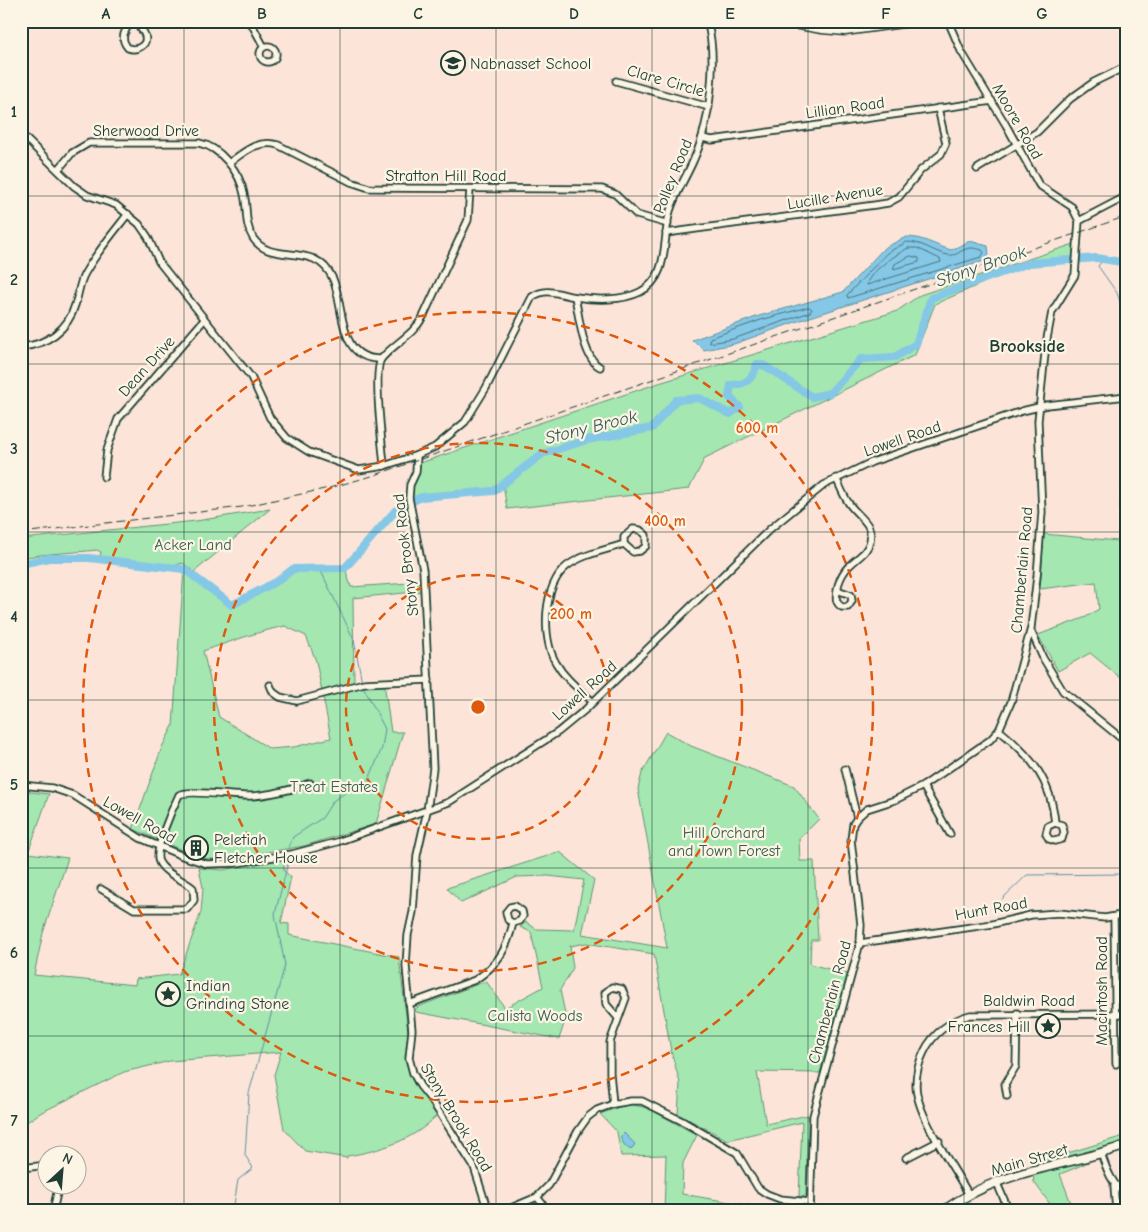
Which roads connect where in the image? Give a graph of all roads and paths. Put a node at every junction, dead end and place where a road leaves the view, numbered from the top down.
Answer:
1 (132, 21) edge
2 (250, 21) edge
3 (707, 21) edge
4 (776, 21) edge
5 (917, 21) edge
6 (948, 21) edge
7 (264, 47) dead end
8 (1127, 66) edge
9 (616, 81) dead end
10 (992, 101) junction
11 (710, 107) junction
12 (938, 108) junction
13 (21, 134) edge
14 (702, 138) junction
15 (1017, 144) junction
16 (229, 163) junction
17 (977, 169) dead end
18 (58, 170) junction
19 (470, 189) junction
20 (1127, 196) edge
21 (128, 214) junction
22 (1079, 221) junction
23 (668, 224) junction
24 (666, 233) junction
25 (575, 297) junction
26 (204, 320) junction
27 (21, 347) edge
28 (380, 359) junction
29 (600, 368) dead end
30 (1127, 396) edge
31 (1039, 407) junction
32 (417, 455) junction
33 (384, 466) junction
34 (104, 477) dead end
35 (836, 478) junction
36 (624, 544) junction
37 (837, 590) dead end
38 (1031, 631) junction
39 (430, 680) junction
40 (270, 685) dead end
41 (593, 702) junction
42 (999, 730) junction
43 (1127, 743) edge
44 (845, 769) dead end
45 (310, 783) dead end
46 (21, 785) edge
47 (923, 786) junction
48 (427, 811) junction
49 (857, 818) junction
50 (1055, 823) dead end
51 (950, 834) dead end
52 (160, 848) junction
53 (101, 890) dead end
54 (1127, 914) edge
55 (1114, 917) junction
56 (513, 923) dead end
57 (860, 943) junction
58 (409, 1004) junction
59 (1017, 1013) junction
60 (1114, 1014) junction
61 (1127, 1014) edge
62 (618, 1018) junction
63 (1116, 1064) dead end
64 (1007, 1096) dead end
65 (613, 1104) junction
66 (938, 1141) junction
67 (1127, 1145) edge
68 (1101, 1153) junction
69 (906, 1158) dead end
70 (38, 1166) edge
71 (21, 1168) edge
72 (996, 1181) junction
73 (1114, 1186) junction
74 (57, 1194) edge
75 (969, 1195) junction
76 (537, 1197) junction
77 (1127, 1197) edge
78 (810, 1202) junction
79 (53, 1211) edge
80 (488, 1211) edge
81 (504, 1211) edge
82 (548, 1211) edge
83 (810, 1211) edge
84 (943, 1211) edge
85 (1009, 1211) edge
86 (1116, 1211) edge

1 - 1 street
2 - 7 street
3 - 11 street, Polley Road
4 - 5 main road
6 - 10 street, Moore Road
8 - 15 street
9 - 11 street, Clare Circle
10 - 12 street, Lillian Road
10 - 15 street, Moore Road
11 - 14 street, Polley Road
12 - 14 street, Lillian Road
12 - 24 street, Lucille Avenue
13 - 18 street
14 - 23 street, Polley Road
15 - 17 street
15 - 22 street, Moore Road
16 - 18 street, Sherwood Drive
16 - 19 street, Stratton Hill Road
16 - 28 street, Sherwood Drive
18 - 21 street
19 - 23 street, Stratton Hill Road
19 - 28 street
20 - 22 street
21 - 26 street
21 - 27 street
22 - 31 street, Chamberlain Road
23 - 24 street, Polley Road
24 - 25 street, Polley Road
25 - 29 street
25 - 32 street, Polley Road
26 - 33 street
26 - 34 street, Dean Drive
28 - 33 street
30 - 31 street, Lowell Road
31 - 35 street, Lowell Road
31 - 38 street, Chamberlain Road
32 - 33 street
32 - 39 street, Stony Brook Road
35 - 37 street
35 - 41 street, Lowell Road
36 - 36 street
36 - 41 street
38 - 42 street, Chamberlain Road
38 - 43 street
39 - 40 street
39 - 48 street, Stony Brook Road
41 - 48 street, Lowell Road
42 - 47 street, Chamberlain Road
42 - 50 street
44 - 49 street
45 - 52 street
46 - 52 street, Lowell Road
47 - 49 street, Chamberlain Road
47 - 51 street
48 - 52 street, Lowell Road
48 - 58 street, Stony Brook Road
49 - 57 street, Chamberlain Road
52 - 53 street
54 - 55 street, Hunt Road
55 - 57 street, Hunt Road
55 - 60 street, Macintosh Road
56 - 58 street
57 - 78 street, Chamberlain Road
58 - 80 street, Stony Brook Road
59 - 60 street, Baldwin Road
59 - 64 street
59 - 66 street, Baldwin Road
60 - 61 street, Baldwin Road
60 - 63 street, Macintosh Road
62 - 62 street
62 - 65 street
65 - 76 street
65 - 78 street
66 - 69 street
66 - 75 street, Baldwin Road
67 - 68 main road, Main Street
68 - 72 main road, Main Street
68 - 73 street
70 - 71 street
72 - 75 main road, Main Street
72 - 85 street
73 - 77 street
73 - 86 street
74 - 79 street
75 - 84 main road, Main Street
76 - 81 street
76 - 82 street
78 - 83 street, Chamberlain Road

